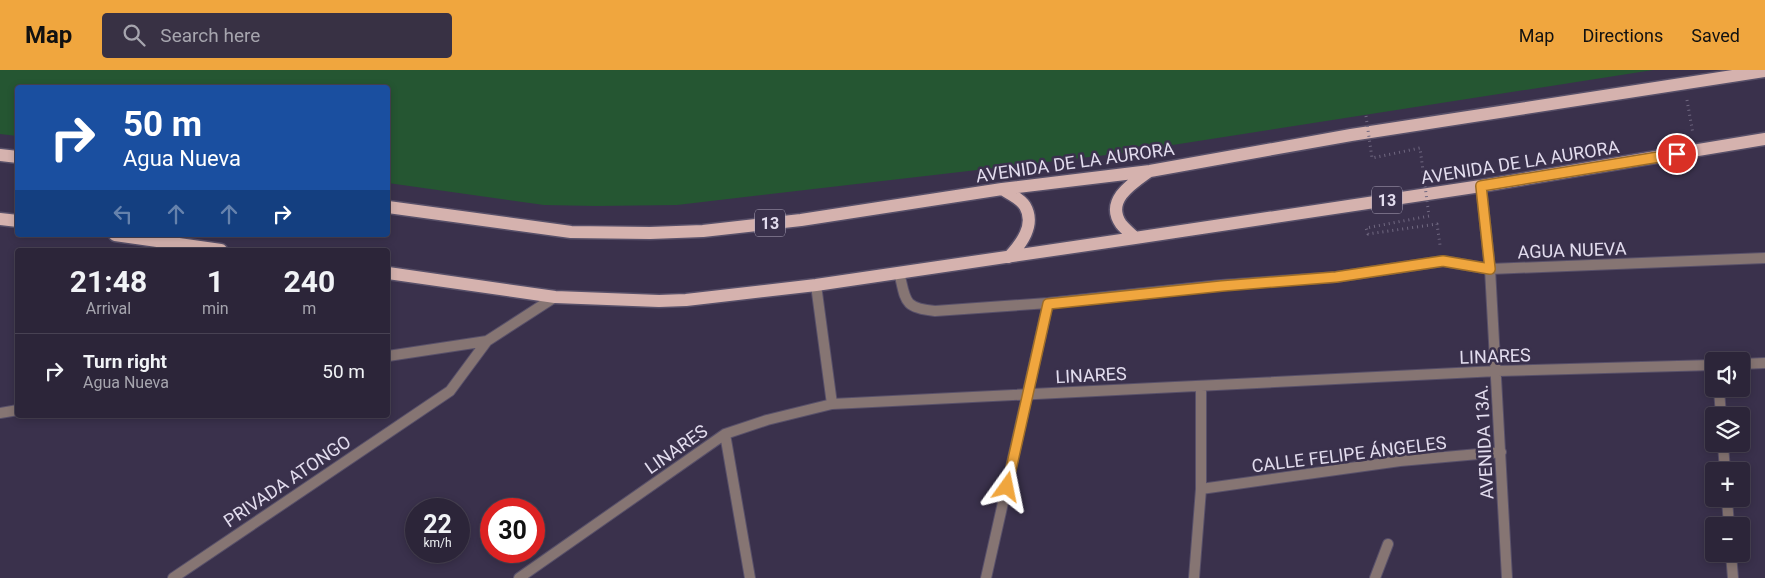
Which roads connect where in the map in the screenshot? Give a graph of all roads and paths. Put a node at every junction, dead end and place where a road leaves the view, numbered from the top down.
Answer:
1 (1765, 71) edge
2 (1684, 82) junction
3 (1366, 116) dead end
4 (1765, 139) edge
5 (1696, 151) junction
6 (0, 154) edge
7 (15, 156) edge
8 (1150, 171) junction
9 (1481, 186) junction
10 (1002, 189) junction
11 (390, 207) edge
12 (0, 219) edge
13 (15, 221) edge
14 (128, 237) edge
15 (1135, 238) junction
16 (207, 248) edge
17 (1009, 257) junction
18 (1765, 258) edge
19 (1443, 261) junction
20 (1490, 269) junction
21 (899, 272) junction
22 (390, 274) edge
23 (816, 284) junction
24 (555, 297) junction
25 (1048, 304) junction
26 (487, 341) junction
27 (390, 356) edge
28 (1765, 362) edge
29 (1750, 363) edge
30 (1705, 365) edge
31 (1497, 371) junction
32 (1201, 387) junction
33 (1026, 395) junction
34 (832, 404) junction
35 (15, 410) edge
36 (0, 413) edge
37 (726, 434) junction
38 (1501, 452) junction
39 (1201, 490) junction
40 (1388, 544) dead end
41 (1732, 562) edge
42 (173, 578) edge
43 (518, 578) edge
44 (750, 578) edge
45 (986, 578) edge
46 (1194, 578) edge
47 (1375, 578) edge
48 (1507, 578) edge
49 (1733, 578) edge

1 - 2 main road, AVENIDA DE LA AURORA / 13
2 - 5 path
2 - 8 main road, AVENIDA DE LA AURORA / 13
3 - 19 path, bridge
4 - 5 main road, AVENIDA DE LA AURORA / 13
5 - 9 main road, AVENIDA DE LA AURORA / 13
6 - 7 main road
8 - 10 main road, AVENIDA DE LA AURORA / 13
8 - 15 main road
9 - 15 main road, AVENIDA DE LA AURORA / 13
9 - 20 street, AVENIDA 13A.
10 - 11 main road, AVENIDA DE LA AURORA / 13
10 - 17 main road
12 - 13 main road
14 - 16 main road
15 - 17 main road, AVENIDA DE LA AURORA / 13
17 - 21 main road, AVENIDA DE LA AURORA / 13
18 - 20 street, AGUA NUEVA
19 - 20 street, AGUA NUEVA
19 - 25 street, AGUA NUEVA
20 - 31 street, AVENIDA 13A.
21 - 23 main road, AVENIDA DE LA AURORA / 13
21 - 25 street, AGUA NUEVA
22 - 24 main road, AVENIDA DE LA AURORA / 13
23 - 24 main road, AVENIDA DE LA AURORA / 13
23 - 34 street
24 - 26 street, PRIVADA ATONGO
25 - 33 street
26 - 27 street
26 - 42 street, PRIVADA ATONGO
28 - 29 street
30 - 31 street, LINARES
31 - 32 street, LINARES
31 - 38 street, AVENIDA 13A.
32 - 33 street, LINARES
32 - 39 street
33 - 34 street, LINARES
33 - 45 street
34 - 37 street, LINARES
35 - 36 street
37 - 43 street, LINARES
37 - 44 street
38 - 39 street, CALLE FELIPE ÁNGELES
38 - 48 street, AVENIDA 13A.
39 - 46 street
40 - 47 street
41 - 49 street

